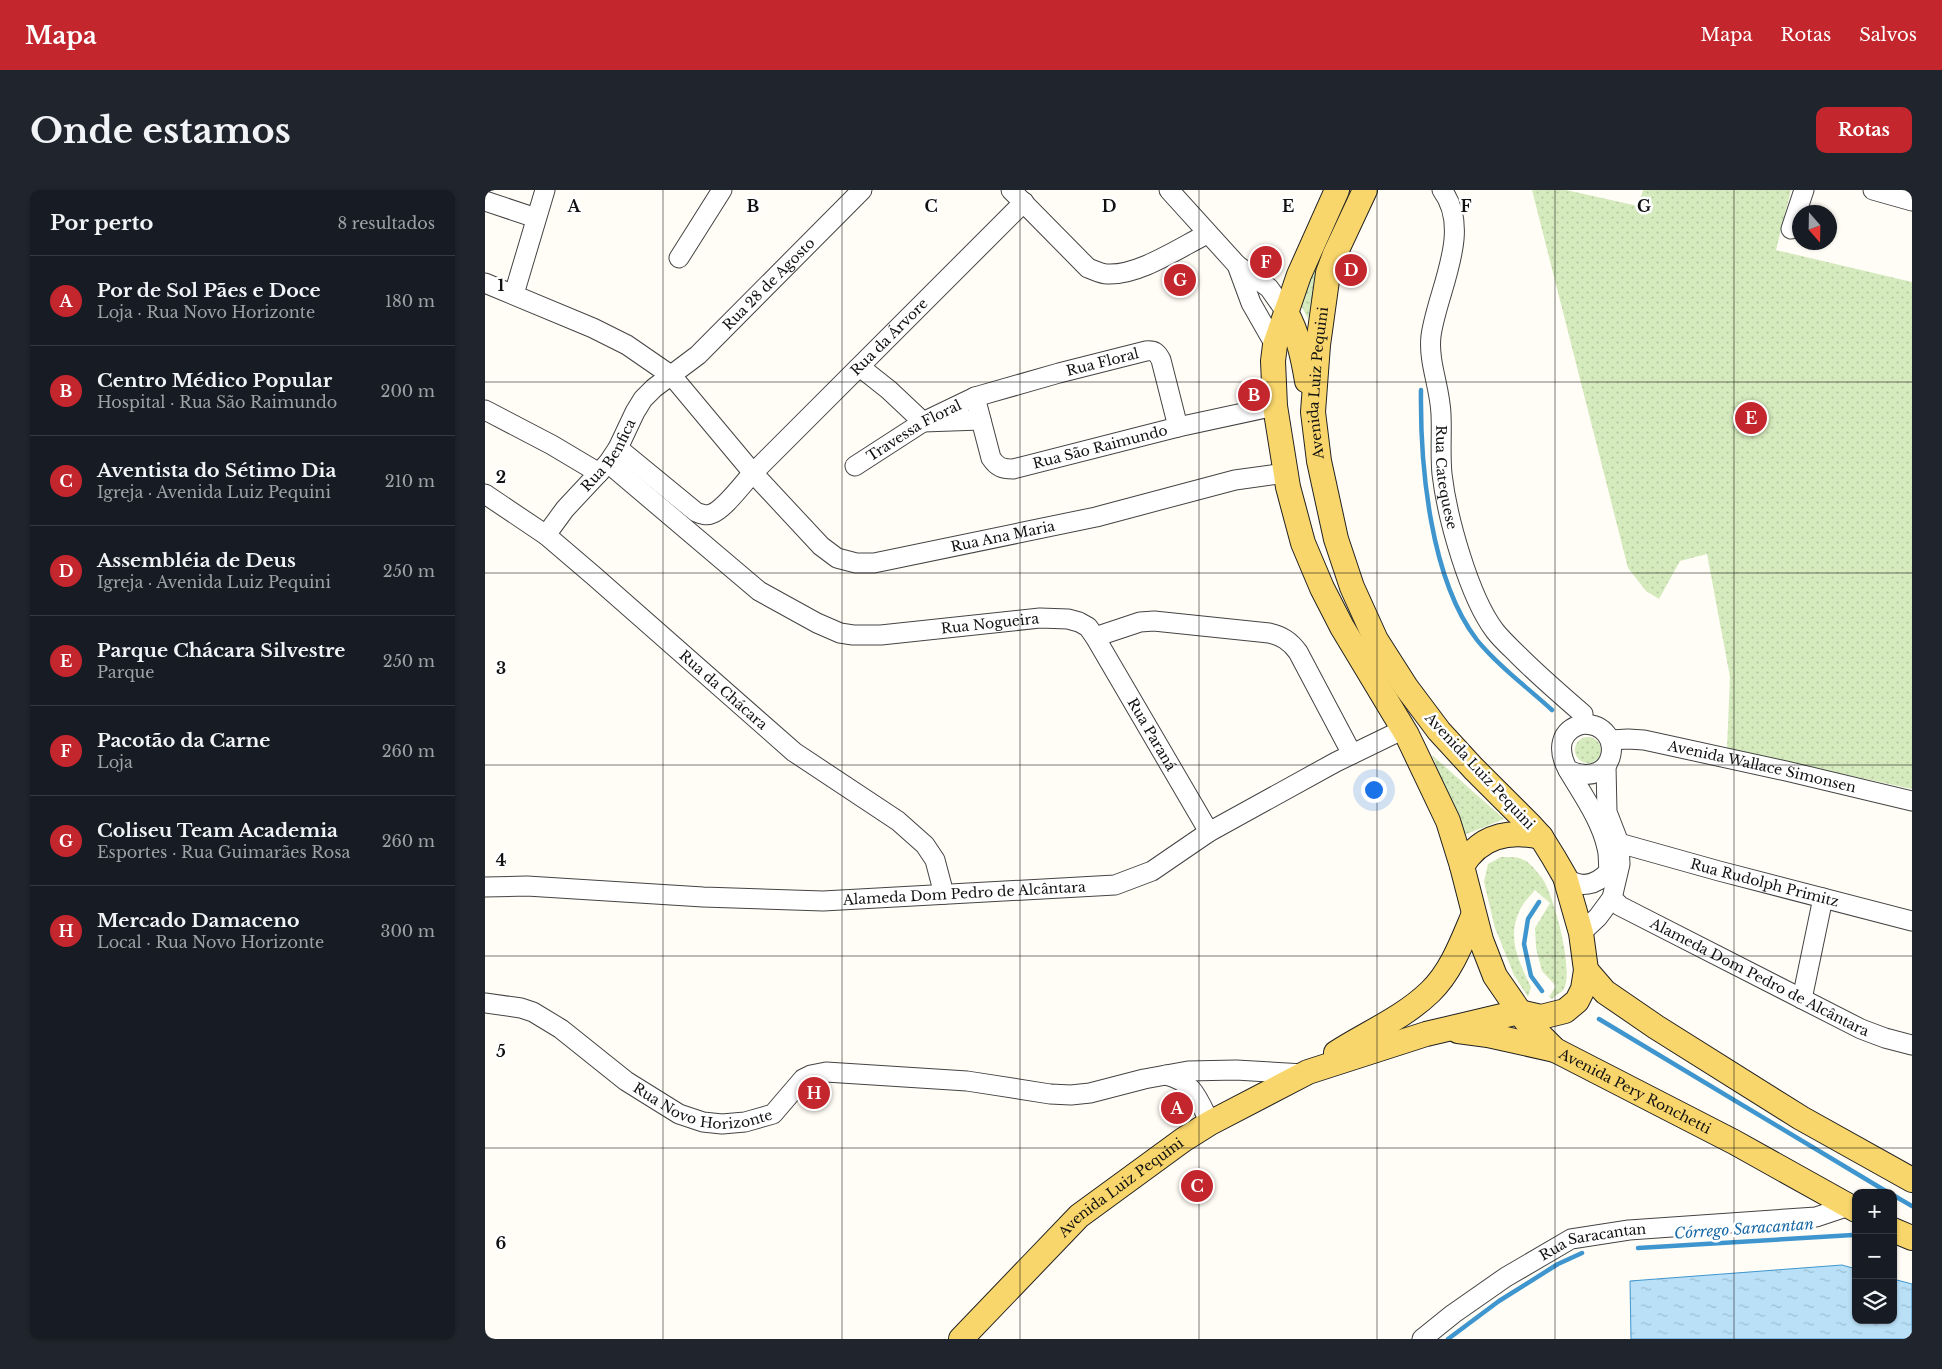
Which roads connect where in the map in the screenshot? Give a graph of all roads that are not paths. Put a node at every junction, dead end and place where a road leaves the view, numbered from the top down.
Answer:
1 (545, 190) edge
2 (722, 190) edge
3 (862, 190) edge
4 (1169, 190) edge
5 (1337, 190) edge
6 (1365, 190) edge
7 (1442, 190) edge
8 (1804, 190) edge
9 (1873, 190) edge
10 (1018, 196) edge
11 (485, 201) edge
12 (1912, 201) edge
13 (535, 218) junction
14 (1791, 229) dead end
15 (1207, 234) junction
16 (679, 258) dead end
17 (1237, 265) junction
18 (485, 283) edge
19 (514, 294) junction
20 (1286, 312) junction
21 (1275, 345) junction
22 (860, 367) junction
23 (671, 376) junction
24 (975, 397) junction
25 (1275, 406) junction
26 (485, 410) edge
27 (1313, 412) junction
28 (981, 420) junction
29 (923, 422) junction
30 (1178, 427) junction
31 (609, 461) junction
32 (855, 466) dead end
33 (753, 472) junction
34 (1285, 473) junction
35 (485, 494) edge
36 (546, 535) junction
37 (1095, 637) junction
38 (1583, 724) junction
39 (1404, 729) junction
40 (1611, 740) junction
41 (1352, 754) junction
42 (1606, 766) junction
43 (1568, 770) junction
44 (1912, 801) edge
45 (1209, 832) junction
46 (1541, 837) junction
47 (1619, 843) junction
48 (1462, 866) junction
49 (1565, 878) junction
50 (485, 887) edge
51 (944, 894) junction
52 (1612, 898) junction
53 (1823, 898) junction
54 (1473, 916) junction
55 (1912, 921) edge
56 (1581, 933) junction
57 (1586, 970) junction
58 (1802, 999) junction
59 (485, 1003) edge
60 (1519, 1012) junction
61 (1443, 1030) junction
62 (1912, 1045) edge
63 (1555, 1050) junction
64 (1236, 1070) junction
65 (1306, 1074) junction
66 (1166, 1075) junction
67 (1254, 1099) junction
68 (1199, 1102) junction
69 (1210, 1123) junction
70 (1912, 1180) edge
71 (1852, 1208) edge
72 (1897, 1232) edge
73 (1912, 1238) edge
74 (961, 1339) edge
75 (1422, 1339) edge

1 - 13 street
2 - 16 street
3 - 23 street, Rua 28 de Agosto
4 - 15 street
5 - 20 main road, Avenida Luiz Pequini
6 - 27 main road, Avenida Luiz Pequini
7 - 38 street, Rua Catequese
8 - 14 street
9 - 12 street
10 - 15 street
10 - 22 street, Rua da Árvore
11 - 13 street
13 - 19 street
15 - 17 street
17 - 20 street
17 - 21 street
18 - 19 street, Rua Ana Maria
19 - 23 street, Rua Ana Maria
20 - 21 main road, Avenida Luiz Pequini
20 - 27 main road
21 - 25 main road, Avenida Luiz Pequini
22 - 29 street
22 - 33 street, Rua da Árvore
23 - 31 street, Rua Benfica
23 - 33 street, Rua Ana Maria
24 - 28 street, Rua São Raimundo
24 - 29 street, Travessa Floral
24 - 30 street, Rua Floral
25 - 30 street, Rua São Raimundo
25 - 34 main road, Avenida Luiz Pequini
26 - 31 street
27 - 46 main road, Avenida Luiz Pequini
28 - 29 street
28 - 30 street, Rua São Raimundo
29 - 32 street, Travessa Floral
31 - 33 street, Rua da Árvore
31 - 36 street, Rua Benfica
31 - 37 street, Rua Nogueira
33 - 34 street, Rua Ana Maria
34 - 39 main road, Avenida Luiz Pequini
35 - 36 street, Rua da Chácara
36 - 51 street, Rua da Chácara
37 - 41 street
37 - 45 street, Rua Paraná
38 - 40 street
38 - 43 street
39 - 41 street, Alameda Dom Pedro de Alcântara
39 - 48 main road, Avenida Luiz Pequini
40 - 42 street
40 - 44 street, Avenida Wallace Simonsen
41 - 45 street, Alameda Dom Pedro de Alcântara
42 - 43 street
42 - 47 street
43 - 49 street
45 - 51 street, Alameda Dom Pedro de Alcântara
46 - 48 main road
46 - 49 main road, Avenida Luiz Pequini
47 - 52 street
47 - 53 street, Rua Rudolph Primitz
48 - 54 main road, Avenida Luiz Pequini
49 - 56 main road, Avenida Luiz Pequini
50 - 51 street, Alameda Dom Pedro de Alcântara
52 - 56 street
52 - 58 street, Alameda Dom Pedro de Alcântara
53 - 55 street, Rua Rudolph Primitz
53 - 58 street
54 - 60 main road, Avenida Pery Ronchetti
54 - 65 main road, Avenida Luiz Pequini
56 - 57 main road, Avenida Luiz Pequini
57 - 60 main road, Avenida Luiz Pequini
57 - 70 main road
58 - 62 street, Alameda Dom Pedro de Alcântara
59 - 66 street, Rua Novo Horizonte
60 - 61 main road, Avenida Luiz Pequini
60 - 63 main road, Avenida Pery Ronchetti
61 - 63 main road
61 - 65 main road, Avenida Luiz Pequini
63 - 71 main road, Avenida Pery Ronchetti
64 - 65 street, Rua Novo Horizonte
64 - 66 street, Rua Novo Horizonte
64 - 67 street
64 - 68 street
65 - 67 main road, Avenida Luiz Pequini
66 - 68 street
67 - 69 main road, Avenida Luiz Pequini
68 - 69 street
69 - 74 main road, Avenida Luiz Pequini
71 - 75 street, Rua Saracantan
72 - 73 main road

